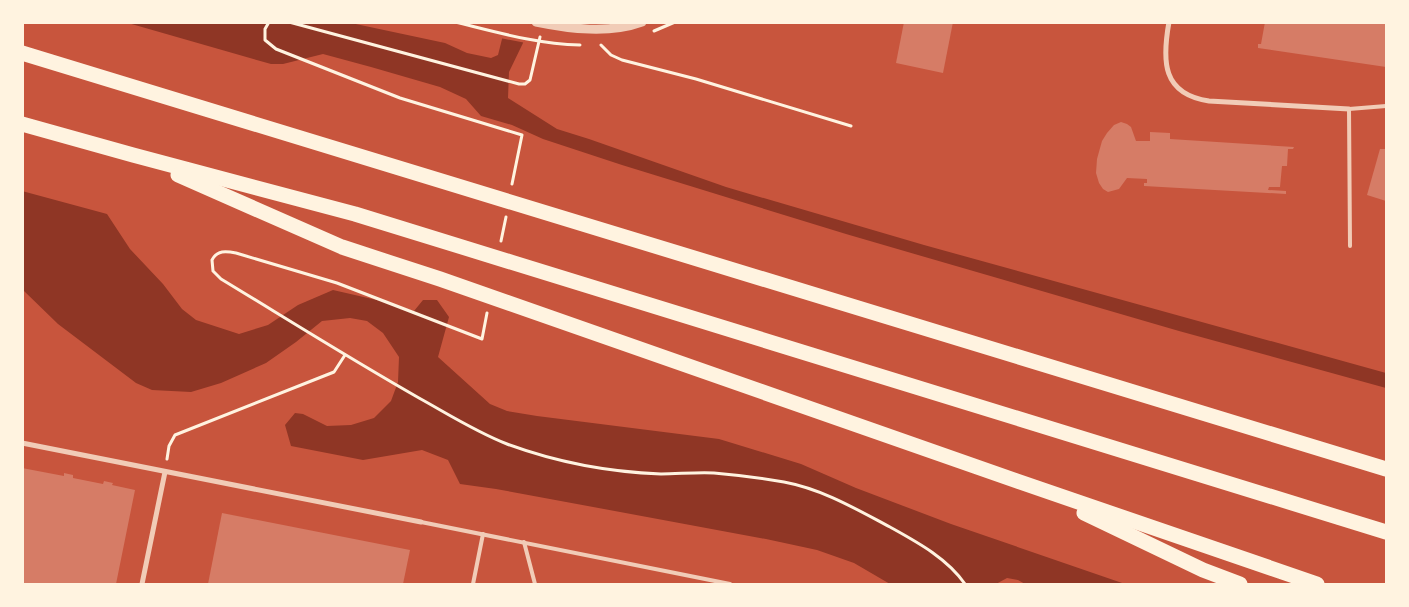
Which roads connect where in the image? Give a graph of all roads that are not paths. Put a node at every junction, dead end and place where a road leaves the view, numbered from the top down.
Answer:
1 (642, 22) edge
2 (1169, 22) edge
3 (539, 23) edge
4 (22, 54) edge
5 (1386, 106) edge
6 (1349, 109) junction
7 (22, 124) edge
8 (133, 155) junction
9 (1350, 246) dead end
10 (22, 443) edge
11 (1386, 469) edge
12 (165, 472) junction
13 (1017, 481) junction
14 (421, 522) joint
15 (1386, 532) edge
16 (483, 534) junction
17 (524, 542) junction
18 (142, 584) edge
19 (473, 584) edge
20 (535, 584) edge
21 (730, 584) edge
22 (1240, 584) edge
23 (1317, 584) edge

1 - 3 street
2 - 6 street
4 - 11 highway
5 - 6 lane
6 - 9 lane
7 - 8 highway
8 - 13 highway
8 - 15 highway
10 - 12 street
12 - 14 street
12 - 18 street
13 - 22 highway
13 - 23 highway
14 - 16 lane
16 - 17 lane
16 - 19 lane
17 - 20 lane
17 - 21 lane

